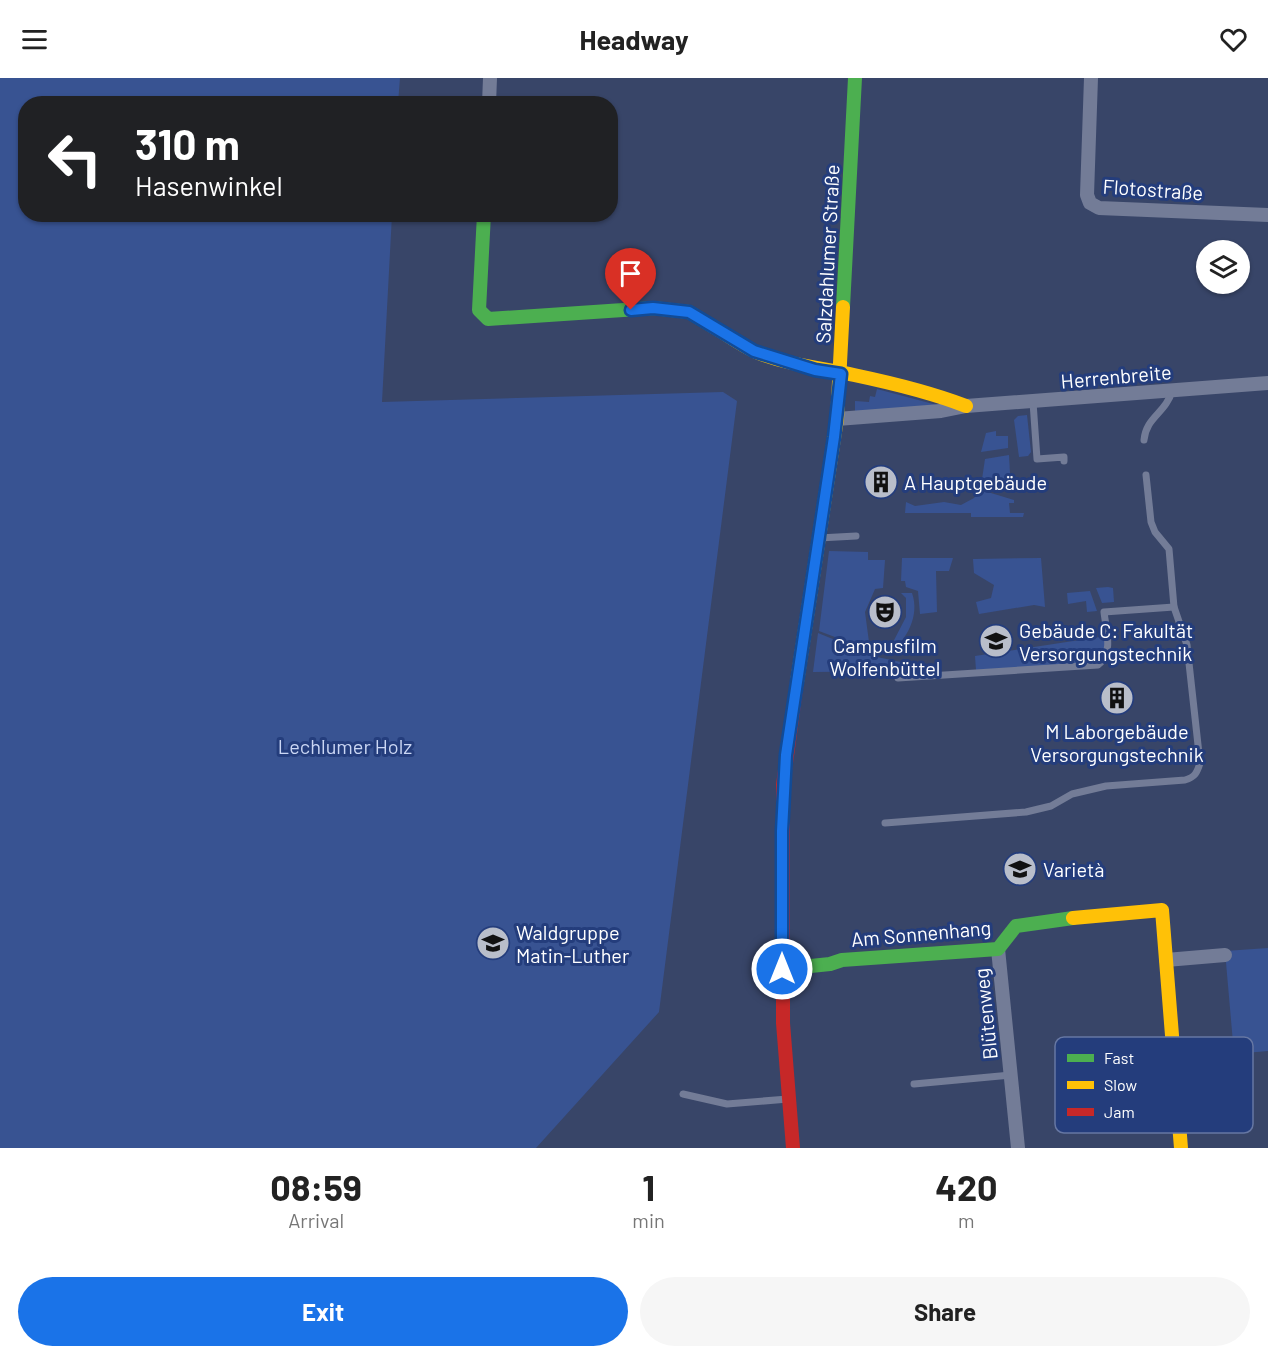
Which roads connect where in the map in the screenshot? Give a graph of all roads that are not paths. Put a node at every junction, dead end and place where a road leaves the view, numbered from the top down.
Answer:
1 (490, 78) edge
2 (855, 78) edge
3 (1091, 78) edge
4 (489, 96) edge
5 (1268, 215) edge
6 (484, 222) edge
7 (841, 374) junction
8 (1268, 382) edge
9 (1172, 392) junction
10 (1033, 402) junction
11 (966, 406) junction
12 (837, 419) junction
13 (1144, 440) dead end
14 (1064, 461) dead end
15 (1146, 475) dead end
16 (856, 536) dead end
17 (817, 538) junction
18 (1174, 607) junction
19 (898, 678) dead end
20 (885, 823) dead end
21 (998, 949) junction
22 (1225, 955) dead end
23 (1166, 960) junction
24 (782, 969) junction
25 (1172, 1037) edge
26 (1011, 1075) junction
27 (914, 1084) dead end
28 (683, 1094) dead end
29 (788, 1099) junction
30 (1180, 1133) edge
31 (793, 1148) edge
32 (1018, 1148) edge
33 (1181, 1148) edge

1 - 4 street
2 - 7 street, Salzdahlumer Straße
3 - 5 street, Flotostraße
6 - 7 street, Herrenbreite
7 - 11 street, Herrenbreite
7 - 12 street, Salzdahlumer Straße
8 - 9 street, Herrenbreite
9 - 10 street, Herrenbreite
9 - 13 lane
10 - 11 street, Herrenbreite
10 - 14 lane
11 - 12 street, Herrenbreite
12 - 17 street, Salzdahlumer Straße
15 - 18 lane
16 - 17 lane
17 - 24 street, Salzdahlumer Straße
18 - 19 lane
18 - 20 lane
21 - 23 street, Am Sonnenhang
21 - 24 street, Am Sonnenhang
21 - 26 street, Blütenweg
22 - 23 street
23 - 25 street
24 - 29 street, Salzdahlumer Straße
26 - 27 lane, Blütenweg
26 - 32 street, Blütenweg
28 - 29 lane
29 - 31 street, Salzdahlumer Straße
30 - 33 street

